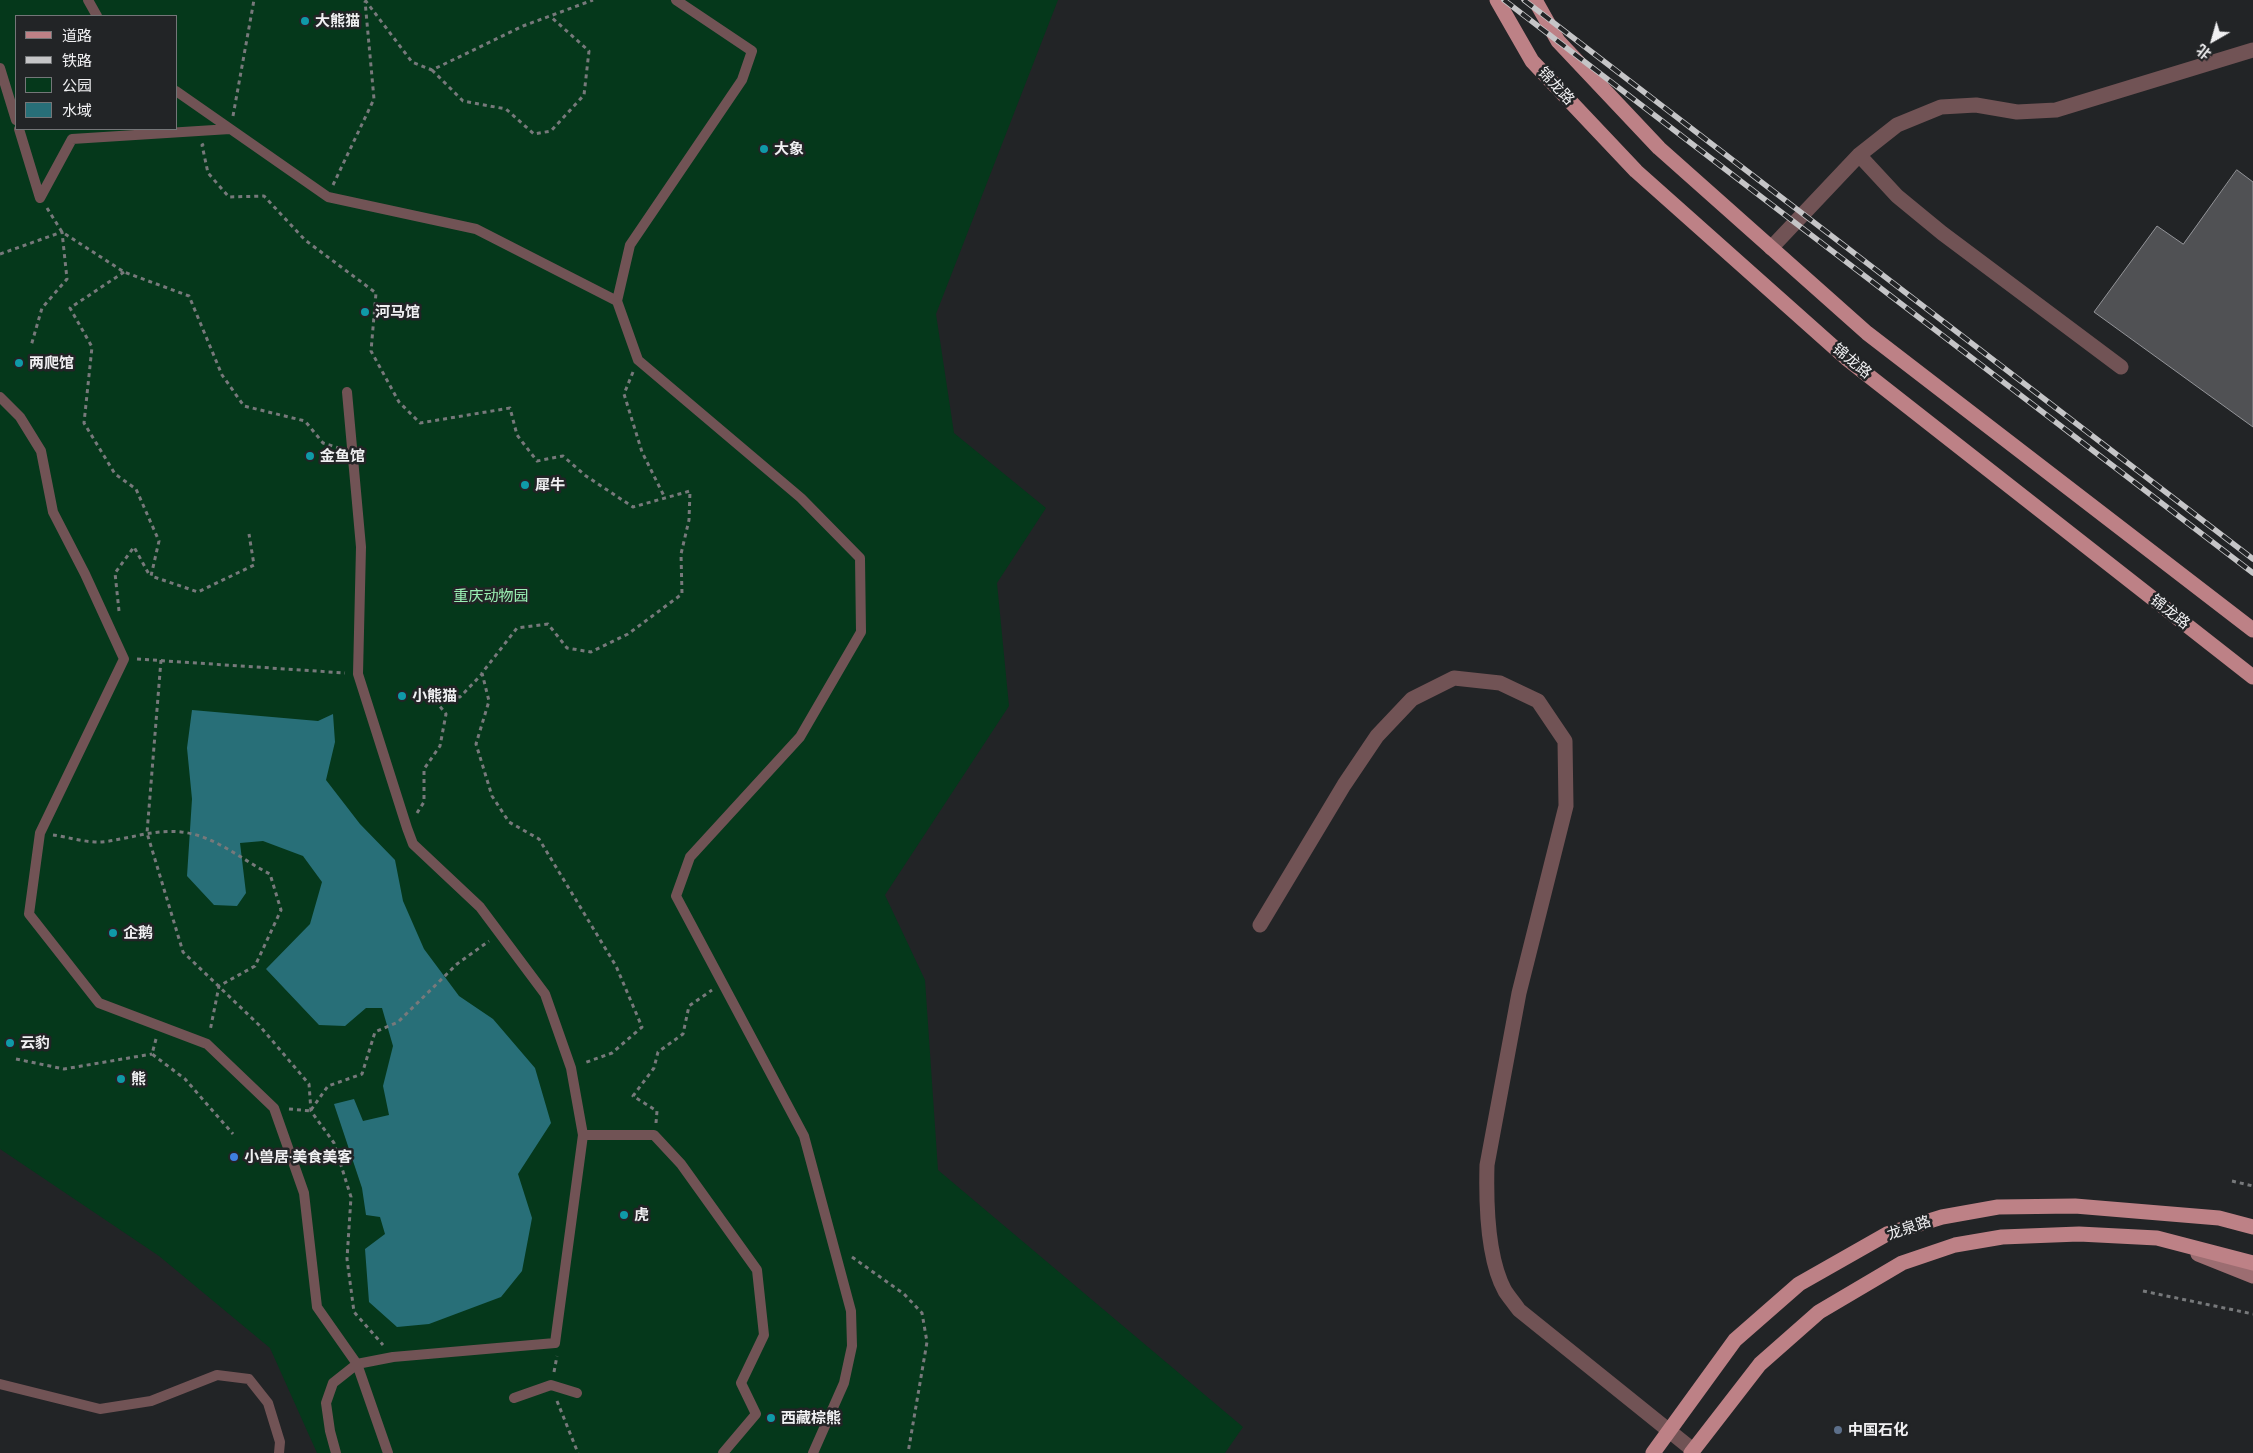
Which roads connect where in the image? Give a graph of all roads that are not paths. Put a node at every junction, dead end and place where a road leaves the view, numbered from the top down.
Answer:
1 (88, 0) edge
2 (676, 0) edge
3 (1497, 0) edge
4 (1535, 0) edge
5 (96, 15) edge
6 (2253, 50) edge
7 (0, 68) edge
8 (178, 92) edge
9 (15, 117) edge
10 (230, 129) junction
11 (19, 130) edge
12 (1859, 155) junction
13 (1771, 248) junction
14 (617, 301) junction
15 (2121, 366) dead end
16 (347, 392) dead end
17 (0, 398) edge
18 (2253, 630) edge
19 (2253, 677) edge
20 (1260, 924) dead end
21 (583, 1134) junction
22 (2219, 1218) junction
23 (2253, 1220) edge
24 (2253, 1227) edge
25 (2158, 1238) junction
26 (2253, 1263) edge
27 (2253, 1276) edge
28 (357, 1364) junction
29 (0, 1384) edge
30 (577, 1393) dead end
31 (514, 1398) dead end
32 (1668, 1431) junction
33 (1692, 1451) edge
34 (280, 1453) edge
35 (336, 1453) edge
36 (388, 1453) edge
37 (723, 1453) edge
38 (813, 1453) edge
39 (1653, 1453) edge

1 - 5 lane
2 - 14 lane
3 - 19 main road, 锦龙路
4 - 13 main road
6 - 12 street
7 - 9 lane
8 - 10 lane
10 - 11 lane
10 - 14 lane
12 - 13 street
12 - 15 street
13 - 18 main road
14 - 38 lane
16 - 21 lane
17 - 28 lane
20 - 32 street
21 - 28 lane
21 - 37 lane
22 - 23 street
22 - 24 main road, 龙泉路
22 - 32 main road, 龙泉路
25 - 26 main road, 龙泉路
25 - 27 street
25 - 33 main road, 龙泉路
28 - 35 lane
28 - 36 lane
29 - 34 lane
30 - 31 lane
32 - 33 street
32 - 39 main road, 龙泉路

